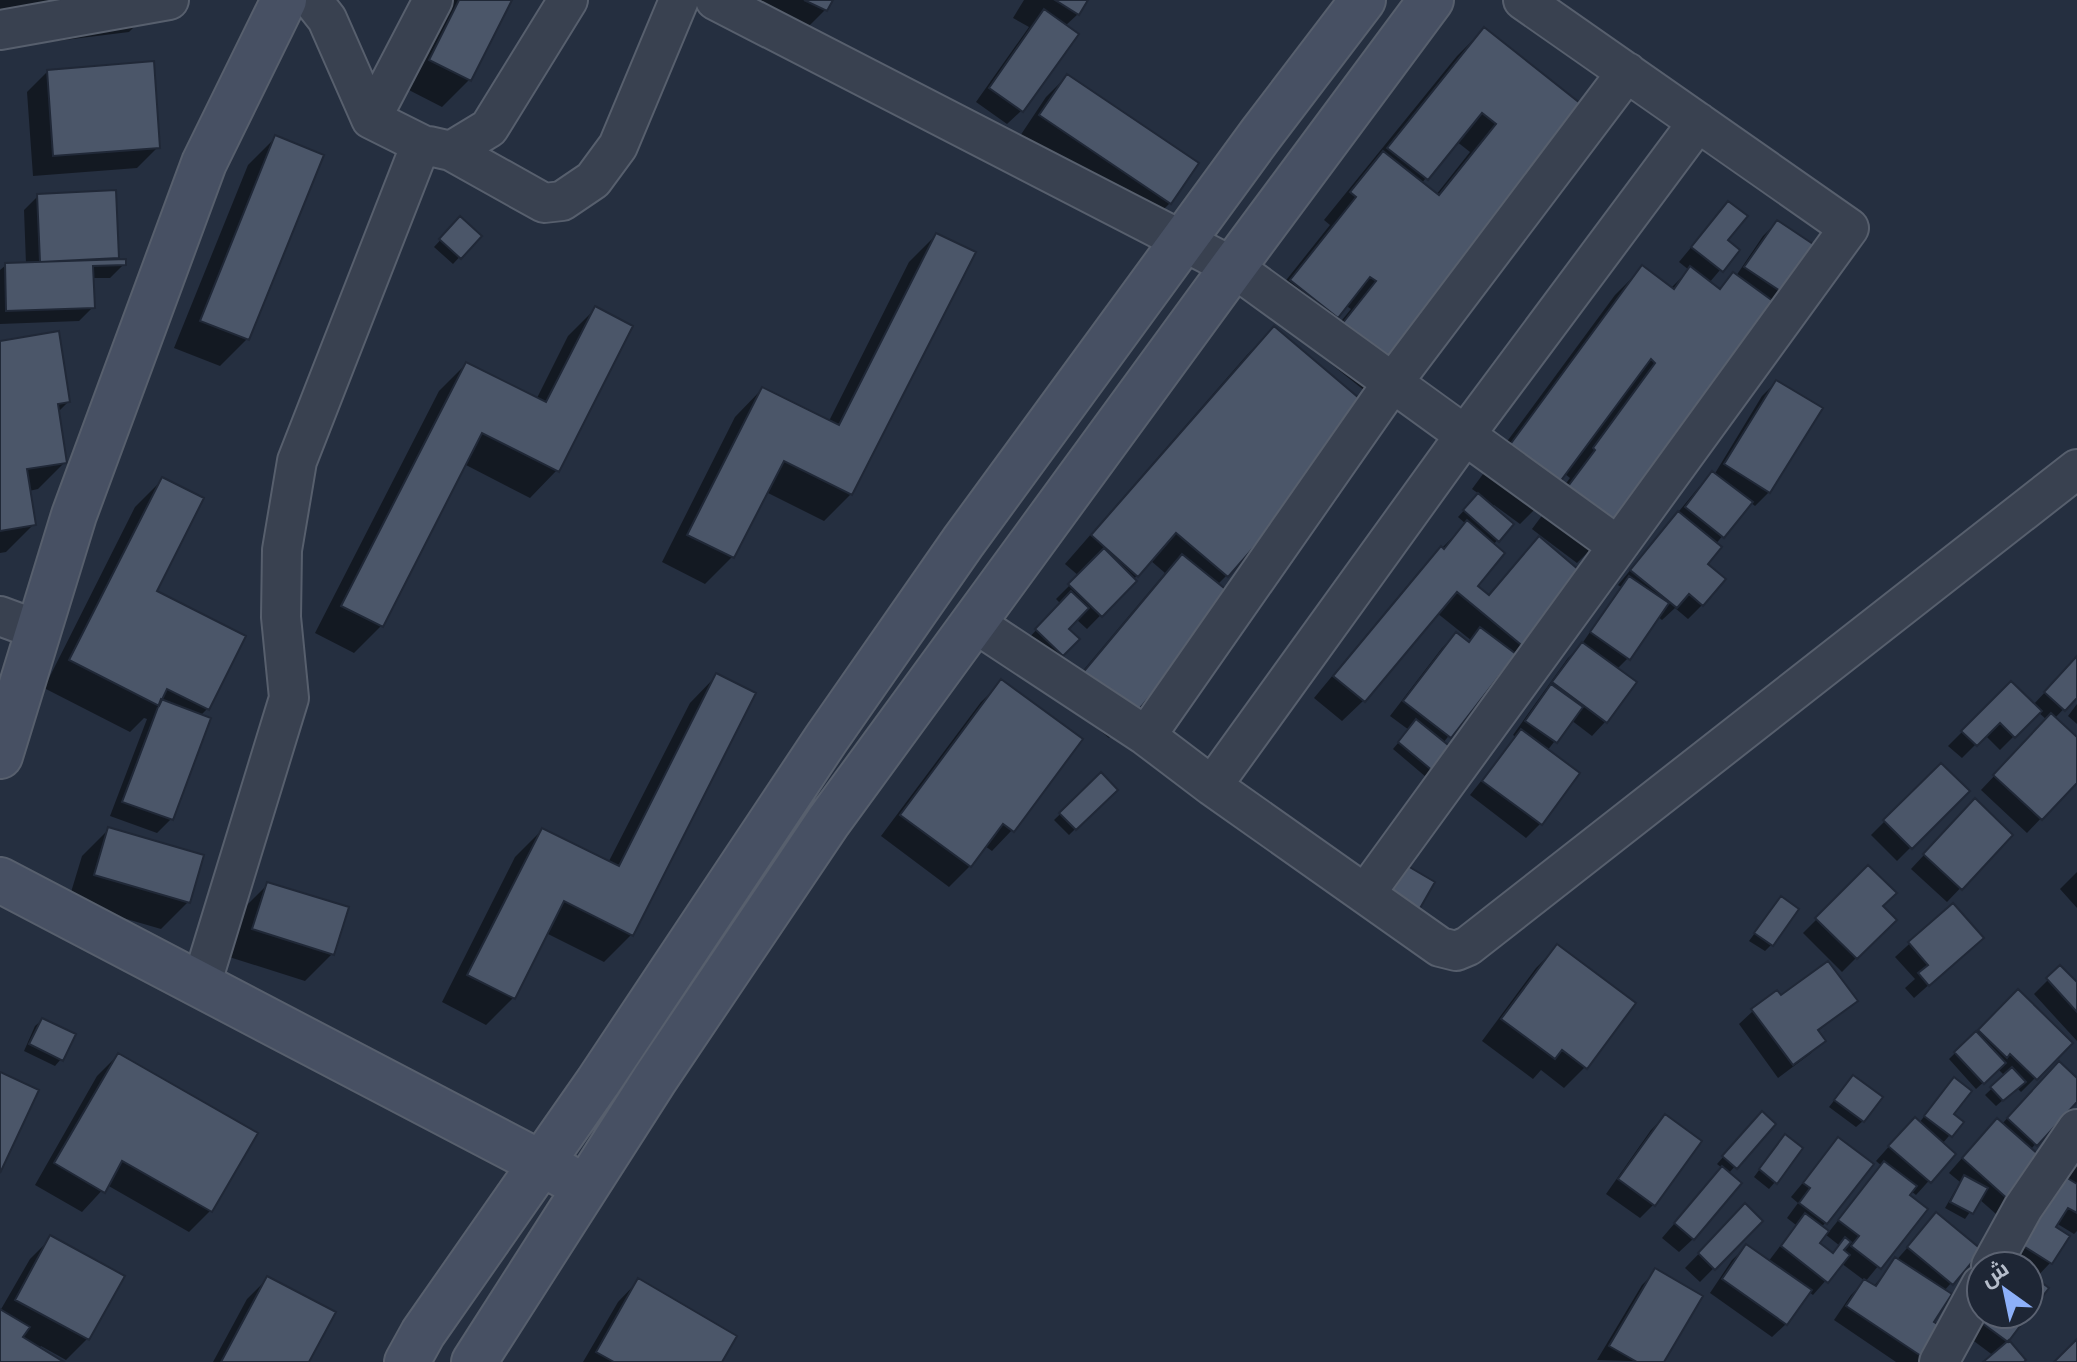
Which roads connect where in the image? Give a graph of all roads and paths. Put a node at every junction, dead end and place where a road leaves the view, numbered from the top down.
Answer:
1 (169, 0) edge
2 (284, 0) edge
3 (312, 0) edge
4 (433, 0) edge
5 (568, 0) edge
6 (679, 0) edge
7 (715, 0) edge
8 (1363, 0) edge
9 (1431, 0) edge
10 (1523, 0) edge
11 (0, 30) edge
12 (1627, 72) junction
13 (371, 119) junction
14 (1698, 122) junction
15 (436, 148) junction
16 (1183, 241) junction
17 (1233, 267) junction
18 (1393, 382) junction
19 (1465, 435) junction
20 (2077, 469) edge
21 (1618, 546) junction
22 (973, 622) junction
23 (19, 623) edge
24 (1146, 736) junction
25 (0, 756) edge
26 (1212, 786) junction
27 (0, 880) edge
28 (1365, 894) junction
29 (201, 985) junction
30 (2077, 1129) edge
31 (540, 1163) junction
32 (585, 1187) junction
33 (2000, 1250) edge
34 (1965, 1314) edge
35 (484, 1358) edge
36 (407, 1362) edge
37 (1939, 1362) edge

1 - 11 street
2 - 23 main road
3 - 13 street
4 - 13 street
5 - 15 street
6 - 15 street
7 - 16 street
8 - 16 main road
9 - 17 main road
10 - 12 street
12 - 14 street
12 - 18 street
13 - 15 street
14 - 19 street
14 - 21 street
15 - 29 street
16 - 17 street
16 - 31 main road
17 - 18 street
17 - 22 main road
18 - 19 street
18 - 24 street
19 - 21 street
19 - 26 street
20 - 28 street
21 - 28 street
22 - 24 street
22 - 32 main road
23 - 25 main road
24 - 26 street
26 - 28 street
27 - 29 main road
29 - 31 main road
30 - 33 street
31 - 32 main road
31 - 36 main road
32 - 35 main road
34 - 37 street

